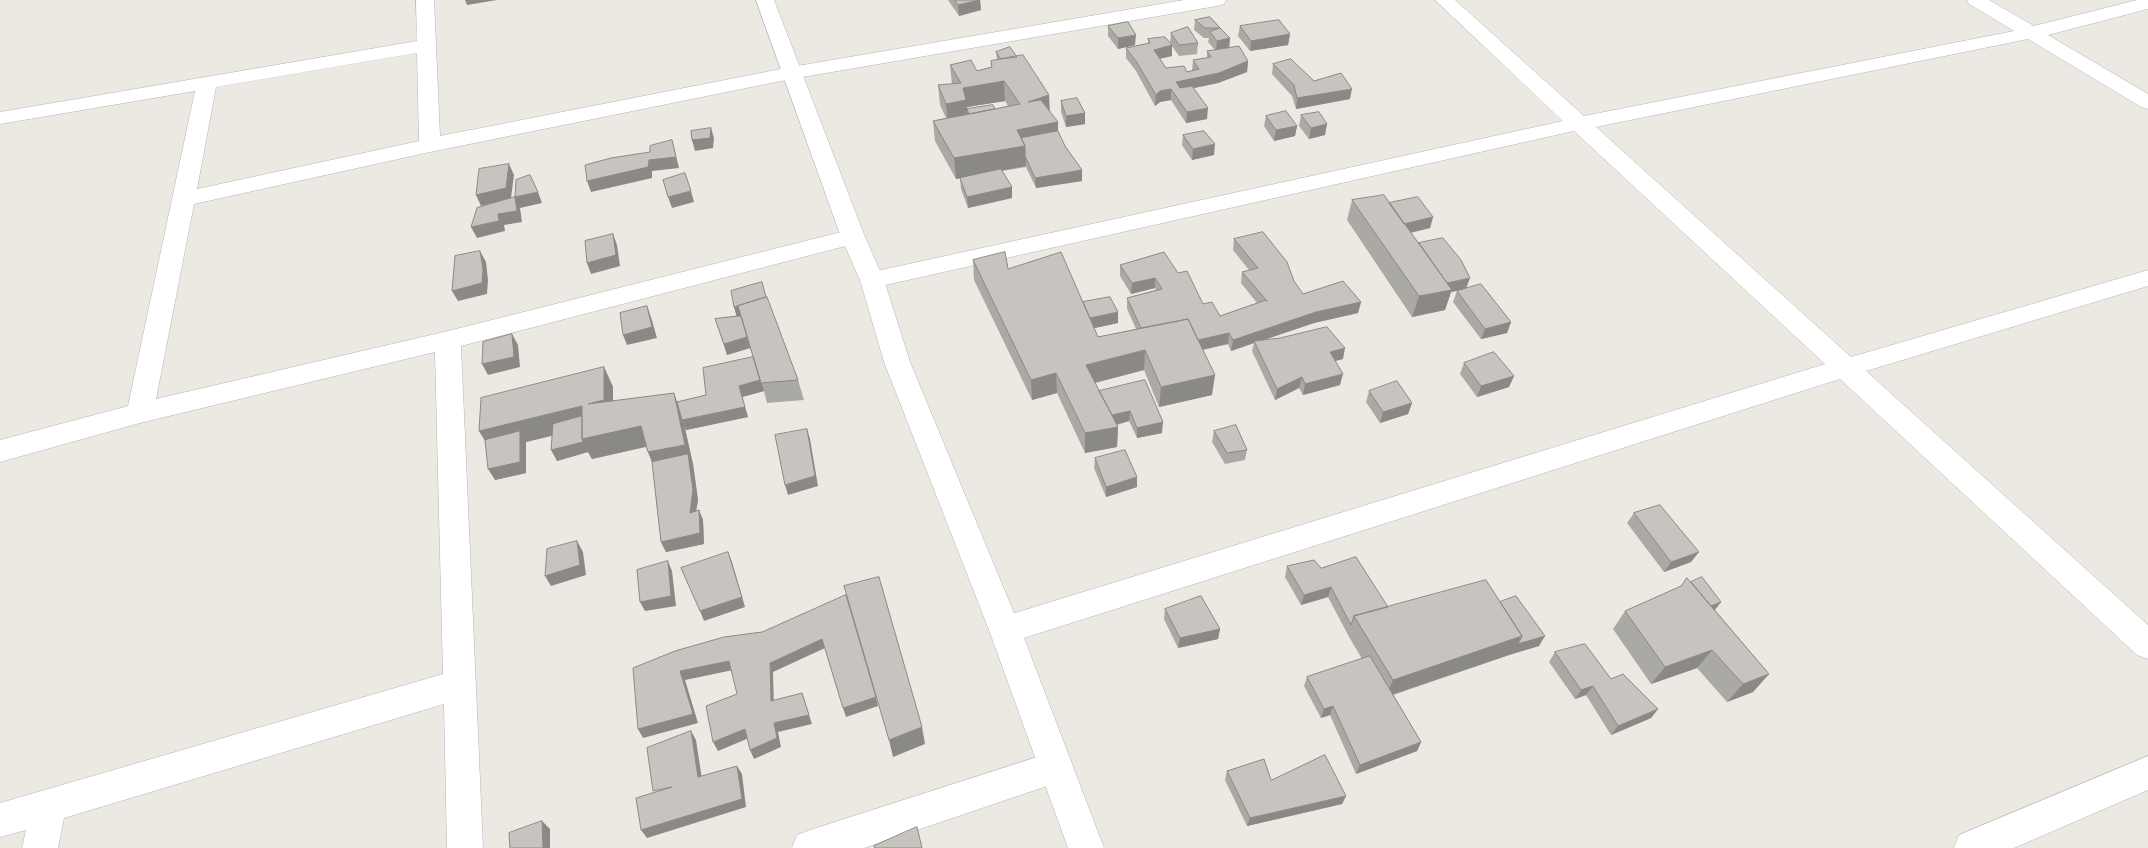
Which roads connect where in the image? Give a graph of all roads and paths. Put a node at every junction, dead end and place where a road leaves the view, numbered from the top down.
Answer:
1 (425, 0) edge
2 (766, 0) edge
3 (1216, 0) edge
4 (1444, 0) edge
5 (1976, 0) edge
6 (2148, 3) edge
7 (2031, 33) junction
8 (427, 45) junction
9 (791, 73) junction
10 (207, 82) junction
11 (2148, 103) edge
12 (0, 118) edge
13 (1577, 124) junction
14 (430, 145) junction
15 (184, 198) junction
16 (852, 237) junction
17 (2148, 278) edge
18 (872, 280) junction
19 (448, 340) junction
20 (1844, 368) junction
21 (140, 413) junction
22 (0, 451) edge
23 (1005, 630) junction
24 (2148, 645) edge
25 (461, 684) junction
26 (1056, 767) junction
27 (2148, 773) edge
28 (49, 806) junction
29 (0, 820) edge
30 (40, 848) edge
31 (465, 848) edge
32 (810, 848) edge
33 (1086, 848) edge
34 (1972, 848) edge

1 - 8 street
2 - 9 street
3 - 9 street
4 - 13 street
5 - 7 street
6 - 7 street
7 - 11 street
7 - 13 street
8 - 10 street
8 - 14 street
9 - 14 street
9 - 16 street
10 - 12 street
10 - 15 street
13 - 18 street
13 - 20 street
14 - 15 street
15 - 21 street
16 - 18 street
16 - 19 street
17 - 20 street
18 - 23 street
19 - 21 street
19 - 25 street
20 - 23 street
20 - 24 street
21 - 22 street
23 - 26 street
25 - 28 street
25 - 31 street
26 - 32 street
26 - 33 street
27 - 34 street
28 - 29 street
28 - 30 street

